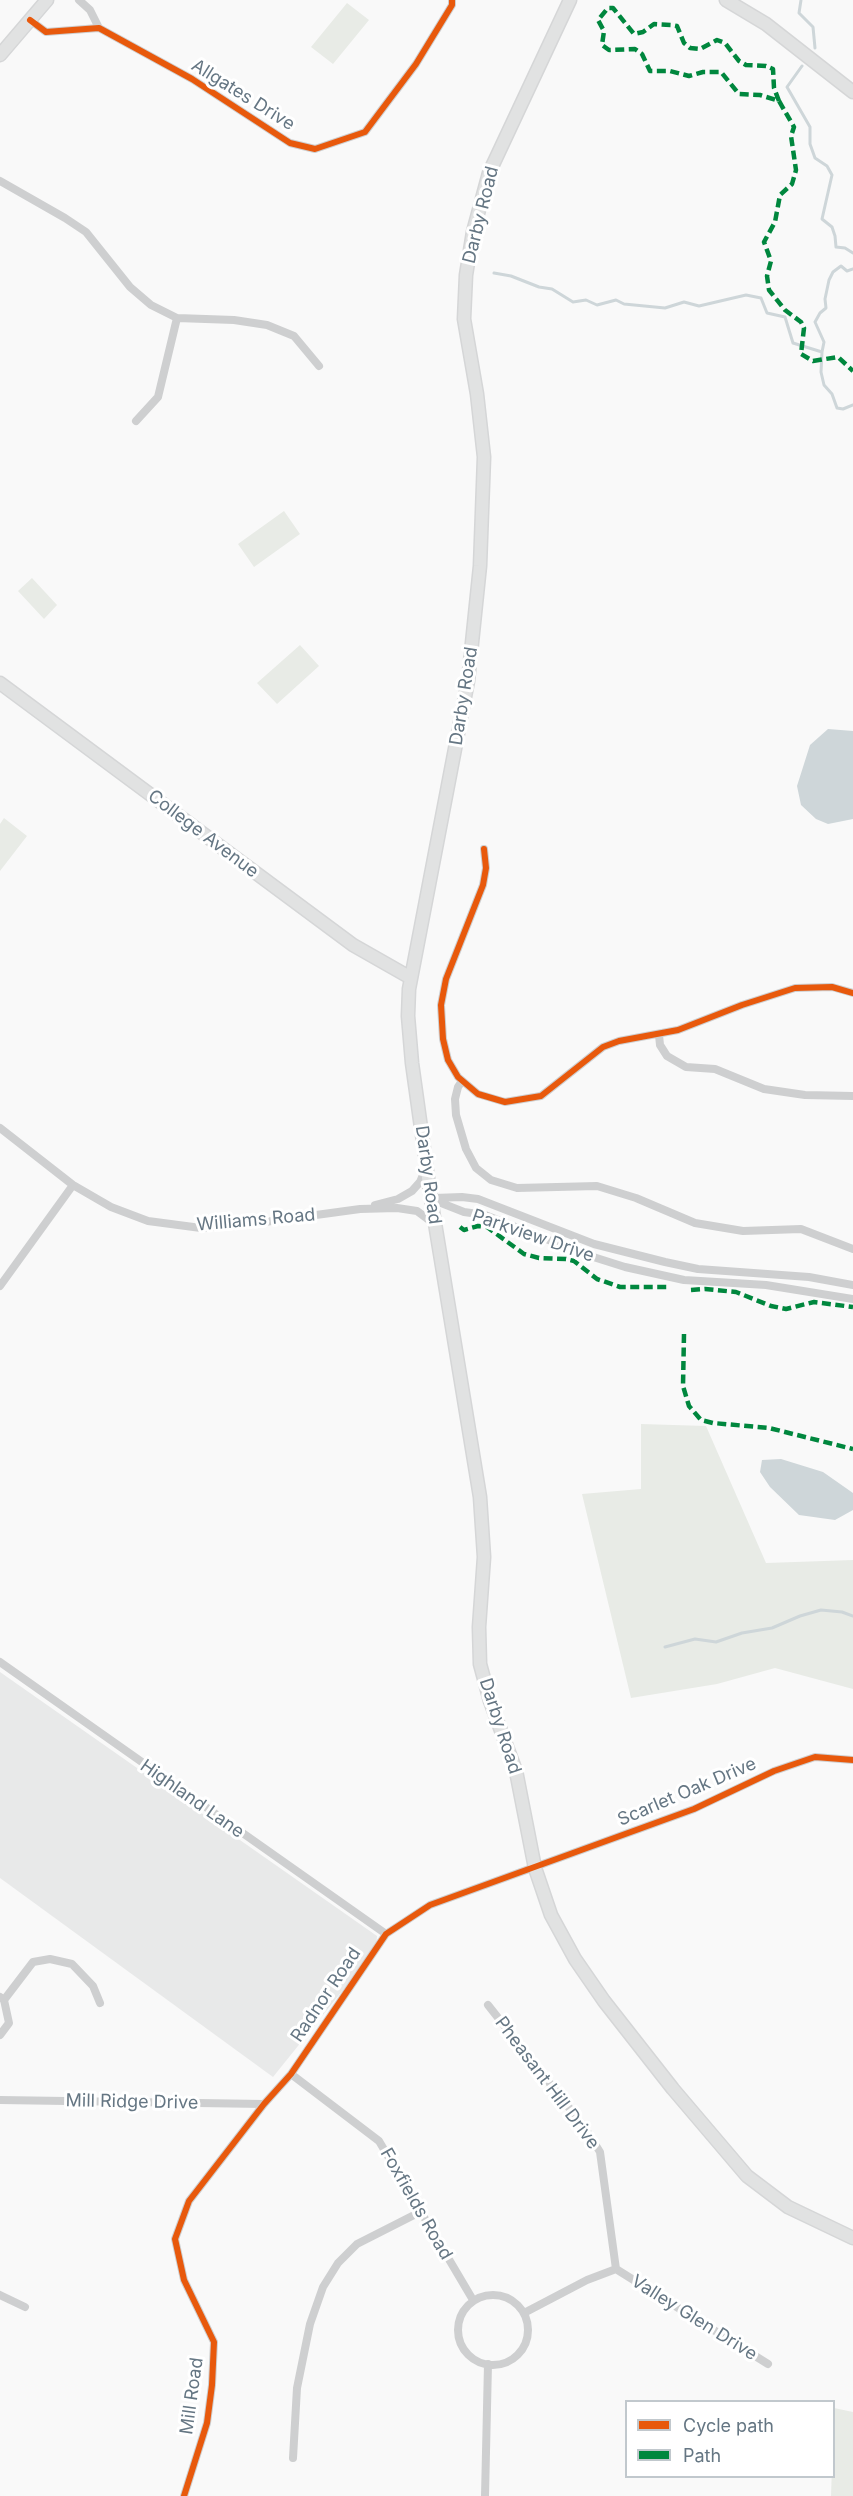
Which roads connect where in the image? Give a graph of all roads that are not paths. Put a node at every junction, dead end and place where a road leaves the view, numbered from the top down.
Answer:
1 (47, 0) edge
2 (79, 0) edge
3 (452, 0) edge
4 (570, 0) edge
5 (726, 0) edge
6 (30, 20) junction
7 (99, 28) junction
8 (0, 55) edge
9 (853, 92) edge
10 (0, 181) edge
11 (177, 318) junction
12 (320, 366) dead end
13 (136, 421) dead end
14 (0, 683) edge
15 (484, 849) dead end
16 (411, 978) junction
17 (853, 993) edge
18 (659, 1035) junction
19 (462, 1081) junction
20 (853, 1096) edge
21 (0, 1128) edge
22 (427, 1165) junction
23 (73, 1185) junction
24 (431, 1199) junction
25 (360, 1209) junction
26 (436, 1231) junction
27 (573, 1237) junction
28 (568, 1248) junction
29 (853, 1249) edge
30 (683, 1266) junction
31 (680, 1279) junction
32 (853, 1285) edge
33 (0, 1286) edge
34 (853, 1299) edge
35 (0, 1662) edge
36 (853, 1760) edge
37 (535, 1868) junction
38 (386, 1934) junction
39 (2, 1998) edge
40 (100, 2003) dead end
41 (488, 2005) dead end
42 (0, 2035) edge
43 (291, 2074) junction
44 (0, 2100) edge
45 (264, 2104) junction
46 (189, 2201) joint
47 (420, 2212) junction
48 (853, 2238) edge
49 (616, 2269) junction
50 (0, 2295) edge
51 (472, 2300) junction
52 (25, 2307) dead end
53 (524, 2313) junction
54 (488, 2364) junction
55 (768, 2364) dead end
56 (292, 2458) dead end
57 (184, 2496) edge
58 (485, 2496) edge

1 - 6 main road
2 - 7 street, Allgates Drive
3 - 7 street, Allgates Drive
4 - 16 main road, Darby Road
5 - 9 main road
6 - 7 street
6 - 8 main road
10 - 11 street
11 - 12 street
11 - 13 street
14 - 16 main road, College Avenue
15 - 19 street
16 - 22 main road, Darby Road
17 - 18 street
18 - 19 street
18 - 20 street
19 - 29 street
21 - 23 street, Williams Road
22 - 24 main road, Darby Road
22 - 25 street, Williams Road
23 - 25 street, Williams Road
23 - 33 street
24 - 26 main road, Darby Road
24 - 27 street, Parkview Drive
24 - 28 street, Parkview Drive
25 - 26 street, Williams Road
26 - 37 main road, Darby Road
27 - 28 street
27 - 30 street, Parkview Drive
28 - 31 street, Parkview Drive
30 - 31 street
30 - 32 street, Parkview Drive
31 - 34 street, Parkview Drive
35 - 38 street, Highland Lane
36 - 37 street, Scarlet Oak Drive
37 - 38 street, Radnor Road
37 - 48 main road, Darby Road
38 - 43 street, Radnor Road
39 - 40 street
39 - 42 street
41 - 49 street, Pheasant Hill Drive
43 - 45 street, Radnor Road
43 - 47 street, Foxfields Road
44 - 45 street, Mill Ridge Drive
45 - 46 street, Radnor Road
46 - 57 street, Mill Road
47 - 51 street, Foxfields Road
47 - 56 street
49 - 53 street, Valley Glen Drive
49 - 55 street, Valley Glen Drive
50 - 52 street
51 - 53 street
51 - 54 street
53 - 54 street
54 - 58 street

